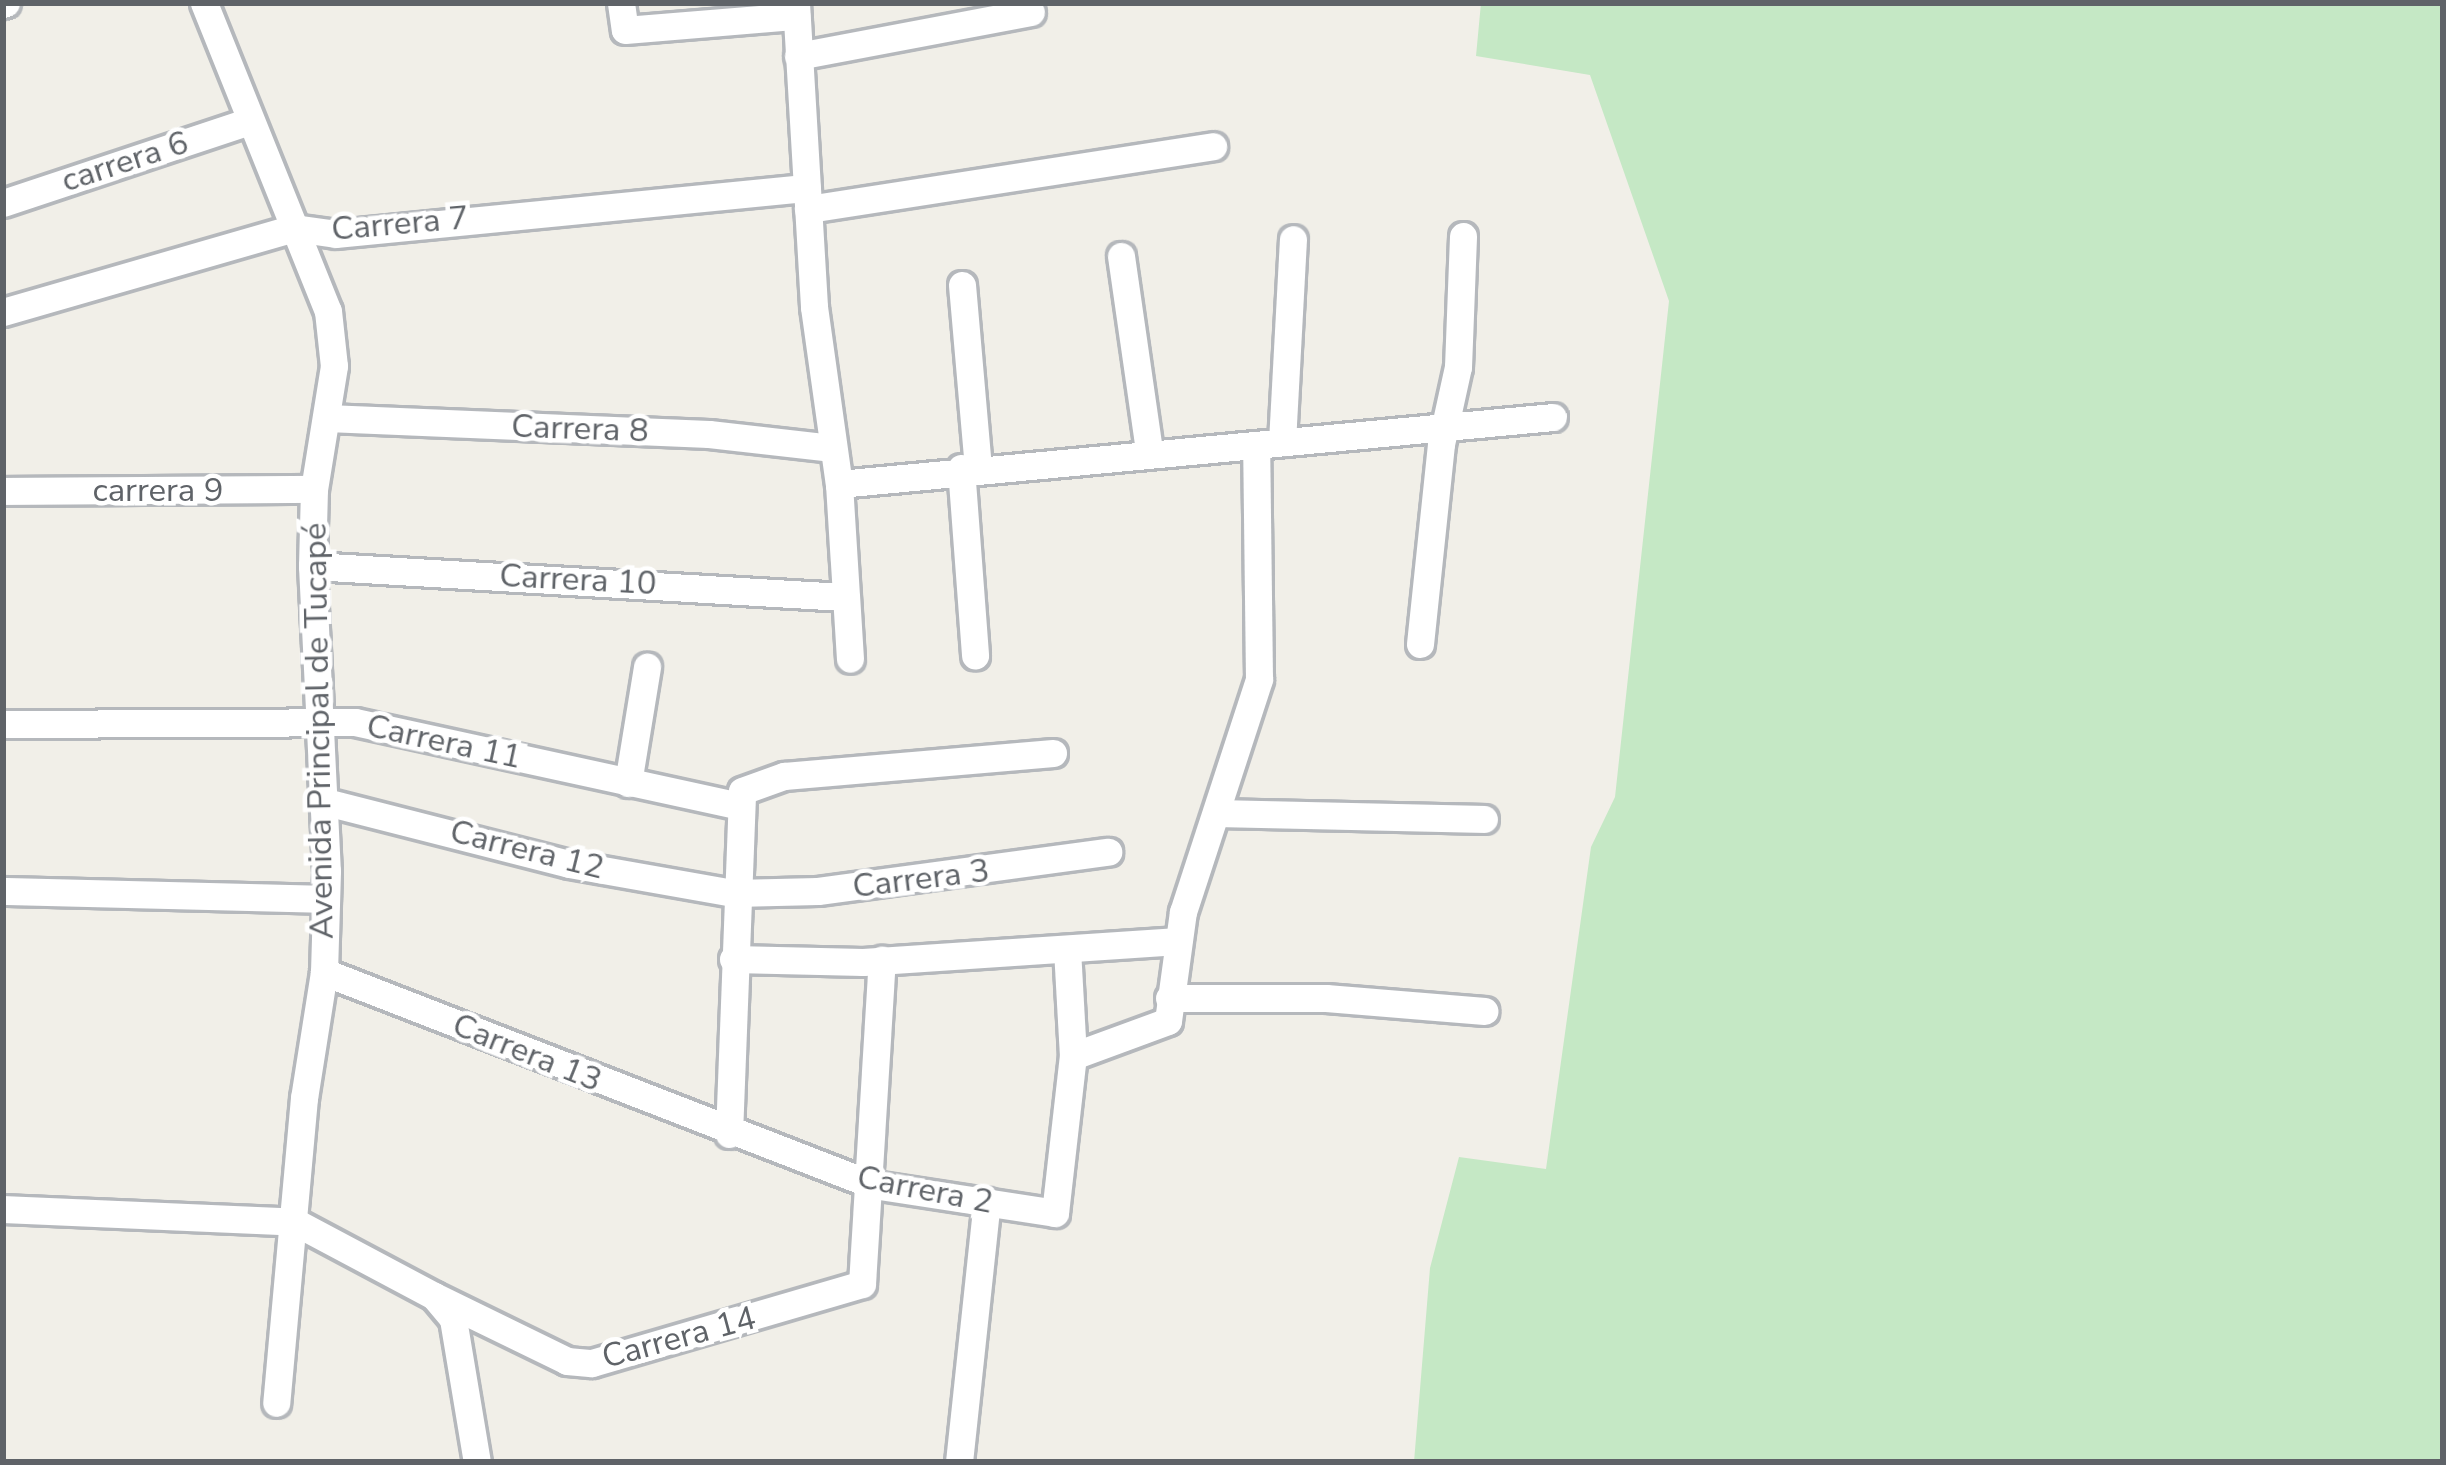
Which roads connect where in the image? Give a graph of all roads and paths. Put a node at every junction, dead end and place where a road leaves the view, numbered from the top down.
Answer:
1 (204, 3) edge
2 (621, 3) edge
3 (796, 9) edge
4 (1031, 12) dead end
5 (798, 56) junction
6 (246, 122) junction
7 (1213, 146) dead end
8 (808, 198) junction
9 (3, 203) edge
10 (294, 228) junction
11 (1463, 236) dead end
12 (1293, 238) dead end
13 (1121, 256) dead end
14 (962, 284) dead end
15 (3, 312) edge
16 (1553, 417) dead end
17 (328, 418) junction
18 (1444, 423) junction
19 (1269, 444) junction
20 (832, 448) junction
21 (1149, 450) junction
22 (970, 468) junction
23 (839, 484) junction
24 (314, 489) junction
25 (3, 490) edge
26 (312, 566) junction
27 (843, 596) junction
28 (1420, 644) dead end
29 (974, 655) dead end
30 (850, 658) dead end
31 (647, 667) dead end
32 (3, 724) edge
33 (320, 725) junction
34 (1053, 753) dead end
35 (628, 783) junction
36 (322, 801) junction
37 (736, 805) junction
38 (1218, 813) junction
39 (1484, 819) dead end
40 (1108, 852) dead end
41 (3, 891) edge
42 (734, 892) junction
43 (326, 899) junction
44 (1178, 941) junction
45 (1067, 949) junction
46 (733, 959) junction
47 (882, 960) junction
48 (324, 972) junction
49 (1169, 998) junction
50 (1484, 1011) dead end
51 (1072, 1056) junction
52 (729, 1134) junction
53 (873, 1185) junction
54 (987, 1202) junction
55 (3, 1208) edge
56 (296, 1222) junction
57 (434, 1296) junction
58 (276, 1403) dead end
59 (477, 1462) edge
60 (959, 1462) edge

1 - 6 street, Avenida Principal de Tucapé
2 - 3 street
3 - 5 street
4 - 5 street
5 - 8 street
6 - 9 street, carrera 6
6 - 10 street, Avenida Principal de Tucapé
7 - 8 street, Carrera 7
8 - 10 street, Carrera 7
8 - 20 street
10 - 15 street, Carrera 7
10 - 17 street, Avenida Principal de Tucapé
11 - 18 street
12 - 19 street
13 - 21 street
14 - 22 street
16 - 18 street
17 - 20 street, Carrera 8
17 - 24 street, Avenida Principal de Tucapé
18 - 19 street
18 - 28 street
19 - 21 street
19 - 38 street
20 - 23 street
21 - 22 street
22 - 23 street
22 - 29 street
23 - 27 street
24 - 25 street, carrera 9
24 - 26 street, Avenida Principal de Tucapé
26 - 27 street, Carrera 10
26 - 33 street, Avenida Principal de Tucapé
27 - 30 street
31 - 35 street
32 - 33 street, Carrera 11
33 - 35 street, Carrera 11
33 - 36 street, Avenida Principal de Tucapé
34 - 37 street
35 - 37 street, Carrera 11
36 - 42 street, Carrera 12
36 - 43 street, Avenida Principal de Tucapé
37 - 42 street
38 - 39 street
38 - 44 street
40 - 42 street, Carrera 3
41 - 43 street
42 - 46 street
43 - 48 street, Avenida Principal de Tucapé
44 - 45 street
44 - 49 street
45 - 47 street
45 - 51 street
46 - 47 street
46 - 52 street
47 - 53 street
48 - 52 street, Carrera 13
48 - 56 street, Avenida Principal de Tucapé
49 - 50 street
49 - 51 street
51 - 54 street, Carrera 2
52 - 53 street, Carrera 2
53 - 54 street, Carrera 2
53 - 57 street, Carrera 14
54 - 60 street
55 - 56 street
56 - 57 street
56 - 58 street, Avenida Principal de Tucapé
57 - 59 street

